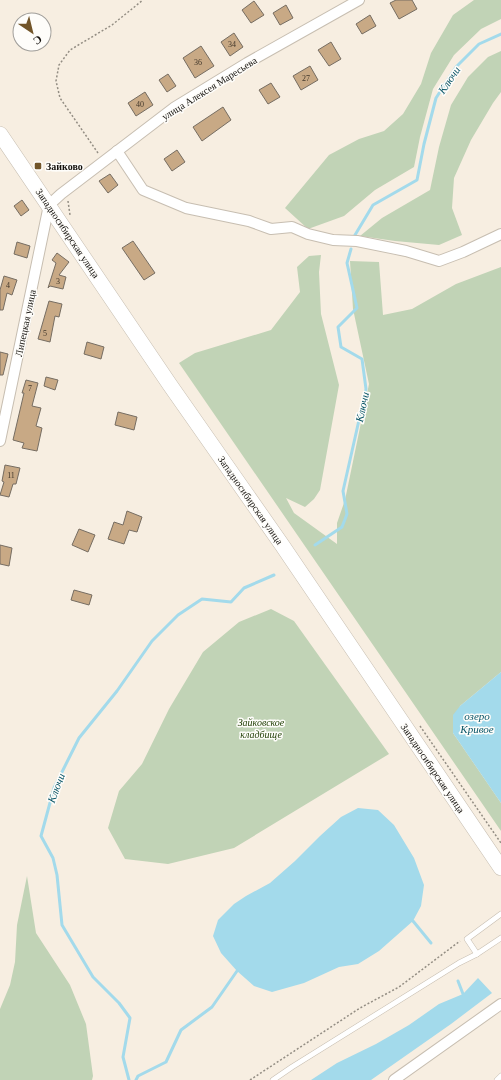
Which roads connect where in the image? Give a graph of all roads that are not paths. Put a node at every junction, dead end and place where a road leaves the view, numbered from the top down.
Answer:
1 (359, 0) edge
2 (0, 134) edge
3 (117, 151) junction
4 (49, 205) junction
5 (501, 234) edge
6 (0, 441) edge
7 (501, 868) edge
8 (501, 914) edge
9 (501, 938) edge
10 (477, 954) junction
11 (501, 1004) edge
12 (501, 1076) edge
13 (273, 1080) edge
14 (394, 1080) edge
15 (497, 1080) edge

1 - 3 street, улица Алексея Маресьева
2 - 4 main road, Западносибирская улица
3 - 4 street, улица Алексея Маресьева
3 - 5 street
4 - 6 street, Липецкая улица
4 - 7 main road, Западносибирская улица
8 - 10 lane
9 - 10 lane
10 - 13 lane
11 - 14 street
12 - 15 lane

